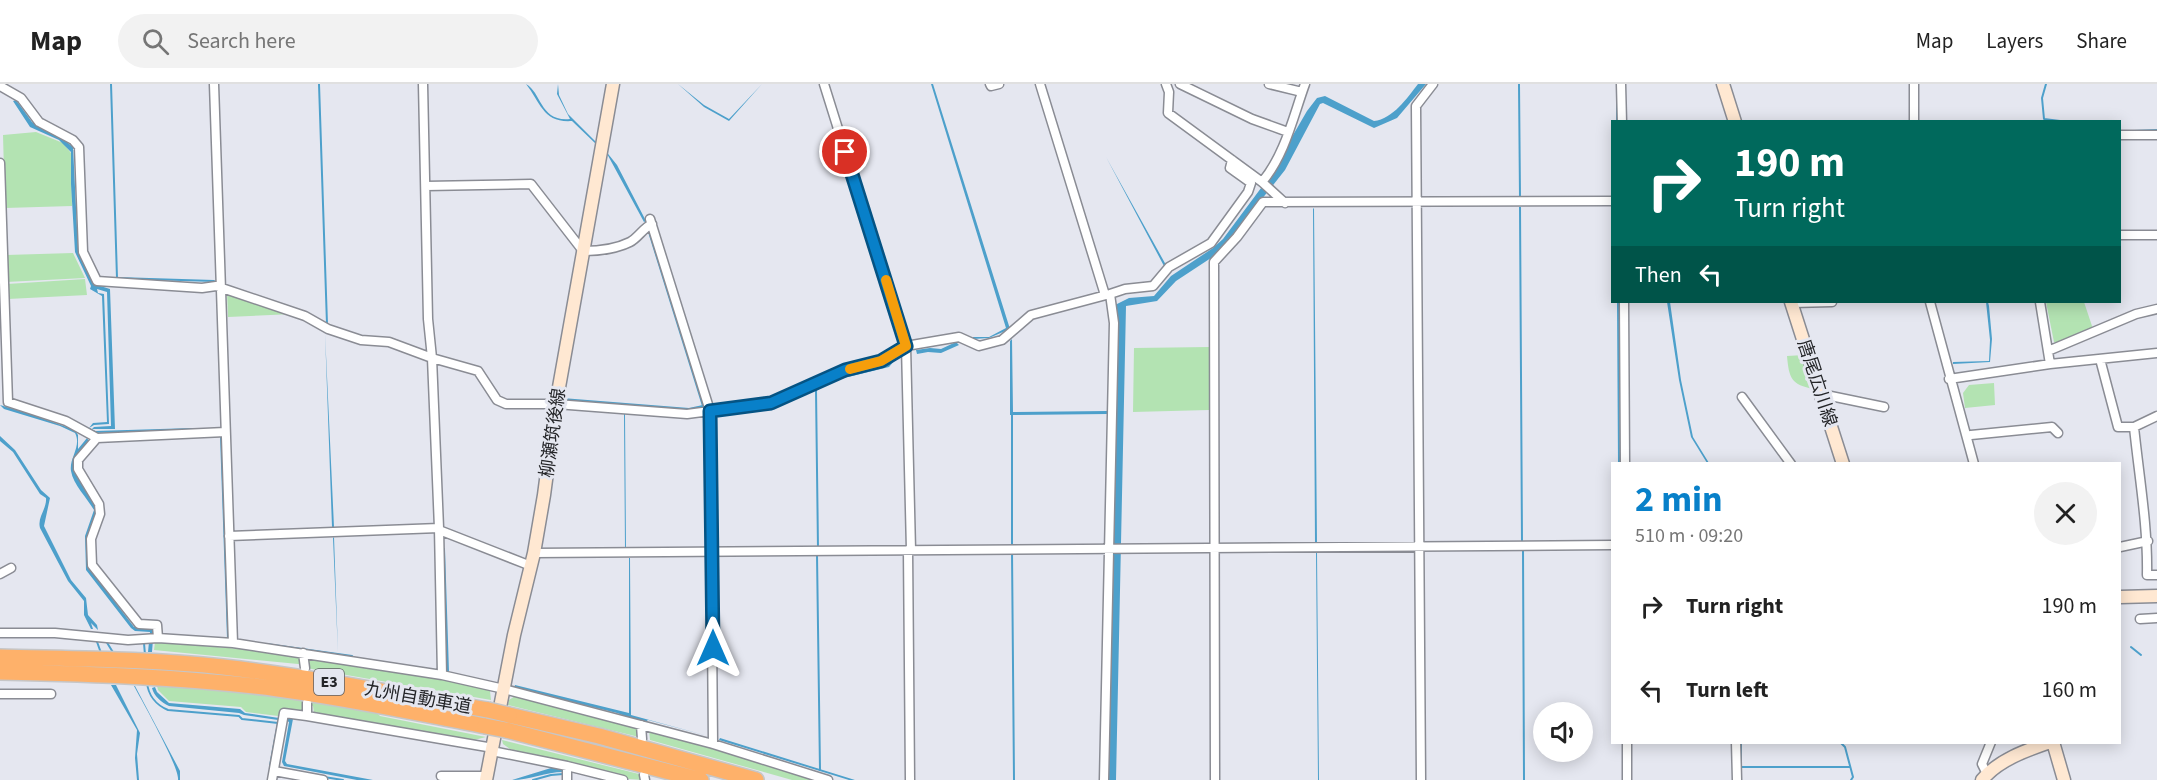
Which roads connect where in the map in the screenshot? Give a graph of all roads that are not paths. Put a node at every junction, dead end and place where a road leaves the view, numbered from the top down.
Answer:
1 (214, 84) edge
2 (423, 84) edge
3 (613, 84) edge
4 (824, 84) edge
5 (990, 84) edge
6 (999, 84) edge
7 (1040, 84) edge
8 (1180, 84) edge
9 (1269, 84) edge
10 (1433, 84) edge
11 (1622, 84) edge
12 (1723, 84) edge
13 (1914, 84) edge
14 (1167, 85) edge
15 (0, 86) edge
16 (1304, 88) edge
17 (1622, 120) edge
18 (1734, 120) edge
19 (1914, 120) edge
20 (1288, 132) junction
21 (2121, 135) edge
22 (2157, 135) edge
23 (1232, 160) junction
24 (0, 163) edge
25 (1262, 182) junction
26 (426, 186) junction
27 (1611, 201) edge
28 (1416, 202) junction
29 (1285, 203) junction
30 (2121, 235) edge
31 (2157, 235) edge
32 (583, 251) junction
33 (221, 288) junction
34 (1107, 295) junction
35 (1624, 303) edge
36 (1791, 303) edge
37 (1930, 303) edge
38 (2040, 303) edge
39 (2157, 309) edge
40 (906, 346) junction
41 (2048, 351) junction
42 (2157, 353) edge
43 (432, 358) junction
44 (2100, 359) junction
45 (2050, 364) junction
46 (1949, 380) junction
47 (1821, 394) junction
48 (1742, 397) dead end
49 (556, 404) junction
50 (1884, 407) dead end
51 (710, 411) junction
52 (2157, 416) edge
53 (2134, 427) junction
54 (225, 432) junction
55 (2058, 433) dead end
56 (1971, 435) dead end
57 (97, 438) junction
58 (1625, 462) edge
59 (1790, 462) edge
60 (1842, 462) edge
61 (1973, 462) edge
62 (439, 529) junction
63 (229, 536) junction
64 (2148, 541) junction
65 (1611, 545) edge
66 (1419, 547) junction
67 (2121, 547) edge
68 (1214, 548) junction
69 (909, 550) junction
70 (1109, 550) junction
71 (712, 552) junction
72 (532, 559) junction
73 (11, 568) dead end
74 (0, 574) edge
75 (2157, 575) edge
76 (2157, 596) edge
77 (2121, 597) edge
78 (2157, 618) edge
79 (2140, 619) dead end
80 (0, 633) edge
81 (158, 638) junction
82 (233, 643) junction
83 (303, 653) junction
84 (0, 657) edge
85 (94, 667) junction
86 (304, 668) dead end
87 (0, 672) edge
88 (442, 675) junction
89 (504, 689) junction
90 (0, 694) edge
91 (51, 694) dead end
92 (308, 703) dead end
93 (307, 716) junction
94 (508, 722) junction
95 (641, 725) junction
96 (642, 739) dead end
97 (713, 744) junction
98 (1627, 744) edge
99 (1736, 744) edge
100 (1989, 744) edge
101 (2046, 744) edge
102 (2053, 744) edge
103 (492, 749) junction
104 (567, 772) edge
105 (273, 775) edge
106 (441, 776) dead end
107 (1985, 777) edge
108 (486, 778) edge
109 (322, 780) edge
110 (624, 780) edge
111 (700, 780) edge
112 (756, 780) edge
113 (828, 780) edge
114 (910, 780) edge
115 (1104, 780) edge
116 (1215, 780) edge
117 (1421, 780) edge
118 (1627, 780) edge
119 (1737, 780) edge
120 (2064, 780) edge

1 - 33 street
2 - 26 street
3 - 32 main road, 柳瀬筑後線
4 - 40 street
5 - 6 street
7 - 34 street
8 - 14 street
8 - 20 street
9 - 16 street
10 - 28 street
11 - 17 street
12 - 18 main road
13 - 19 street
14 - 23 street
15 - 33 street
16 - 20 street
20 - 25 street
21 - 22 street
23 - 25 street
23 - 34 street
24 - 57 street
25 - 29 street
26 - 32 street
26 - 43 street
27 - 28 street
28 - 29 street
28 - 66 street
29 - 68 street
30 - 31 street
32 - 49 main road, 柳瀬筑後線
32 - 51 street
33 - 43 street
33 - 54 street
34 - 40 street
34 - 70 street
35 - 58 street
36 - 47 main road, 唐尾広川線
37 - 46 street
38 - 41 street
39 - 41 street
40 - 51 street
40 - 69 street
41 - 45 street
42 - 44 street
43 - 49 street
43 - 62 street
44 - 45 street
44 - 53 street
45 - 46 street
46 - 61 street
47 - 50 street
47 - 60 main road, 唐尾広川線
48 - 59 street
49 - 51 street
49 - 72 main road, 柳瀬筑後線
51 - 71 street
52 - 53 street
53 - 64 street
54 - 57 street
54 - 63 street
55 - 56 street
57 - 81 street
62 - 63 street
62 - 72 street
62 - 88 street
63 - 82 street
64 - 67 street
64 - 75 street
65 - 66 street
66 - 68 street
66 - 117 street
68 - 70 street
68 - 116 street
69 - 70 street
69 - 71 street
69 - 114 street
70 - 115 street
71 - 72 street
71 - 97 street
72 - 89 main road, 柳瀬筑後線
73 - 74 street
76 - 77 main road
78 - 79 street
80 - 81 street
81 - 82 street
82 - 83 street
83 - 86 street
83 - 88 street
84 - 85 highway, 九州自動車道 / E3
85 - 87 highway, 九州自動車道 / E3
85 - 94 highway, 九州自動車道 / E3, bridge
85 - 94 highway, 九州自動車道 / E3, bridge
88 - 89 street
89 - 95 street
89 - 103 main road, 柳瀬筑後線
90 - 91 street
92 - 93 street
93 - 103 street
93 - 105 street
94 - 111 highway, 九州自動車道 / E3
94 - 112 highway, 九州自動車道 / E3
95 - 96 street
95 - 97 street
97 - 113 street
98 - 118 street
99 - 119 street
100 - 107 street
101 - 107 main road
102 - 120 main road
103 - 104 street
103 - 108 main road, 柳瀬筑後線
104 - 110 street
105 - 109 street
106 - 108 street

